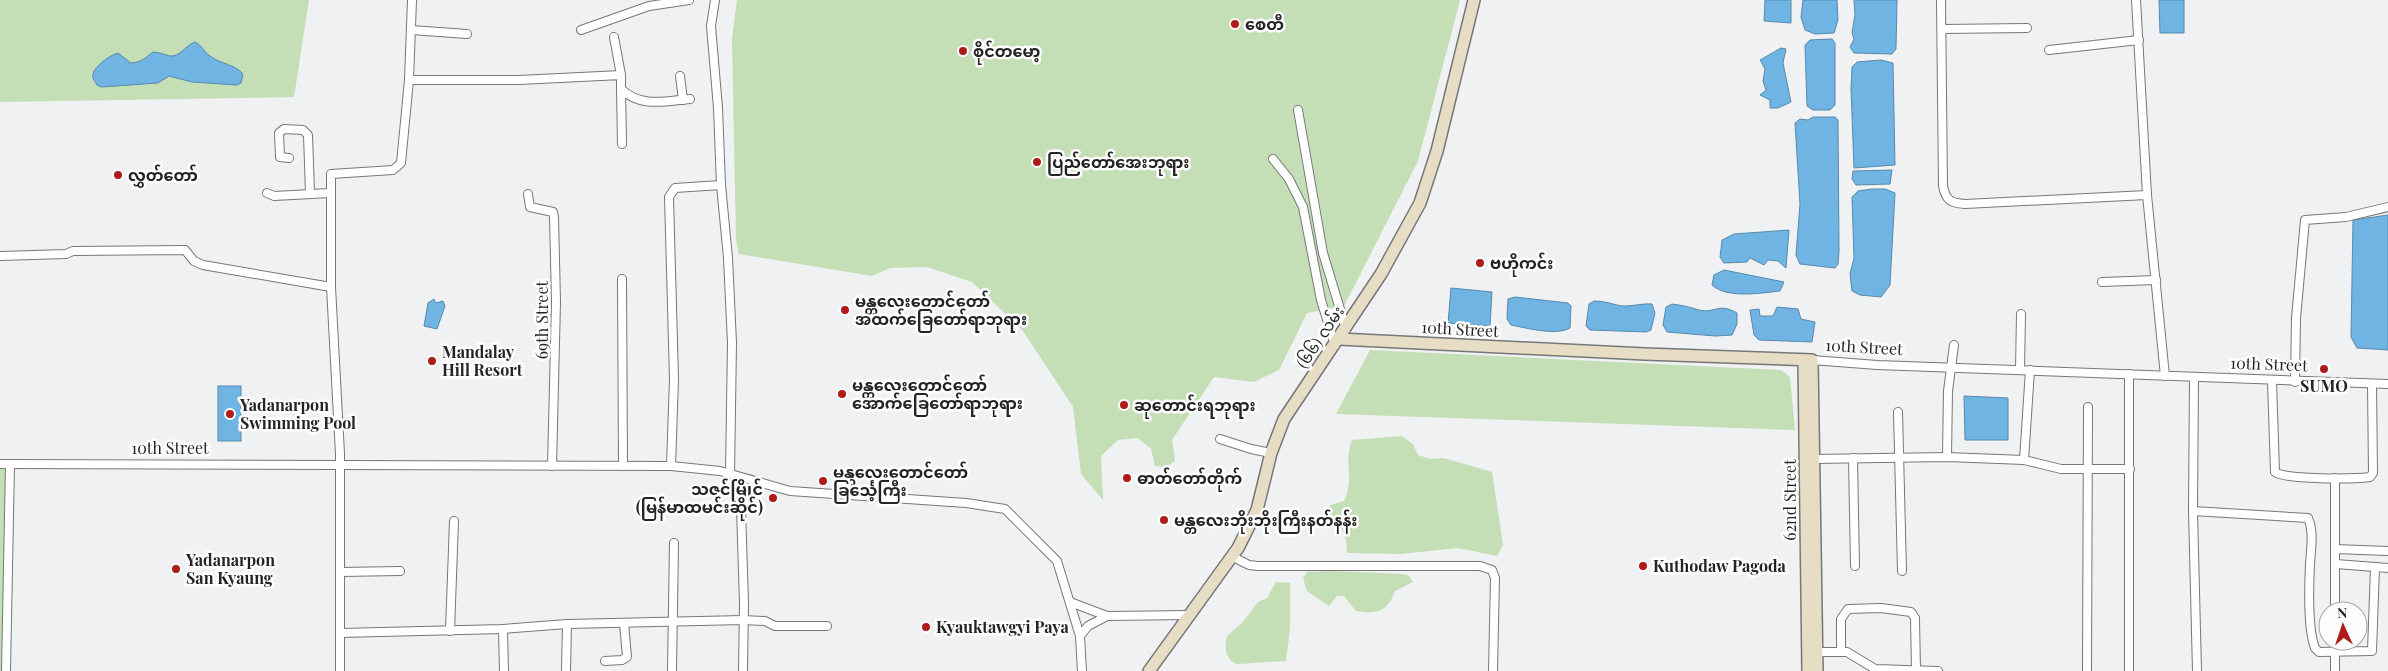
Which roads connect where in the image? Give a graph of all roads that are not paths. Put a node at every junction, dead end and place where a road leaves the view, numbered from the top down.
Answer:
1 (412, 0) edge
2 (689, 0) edge
3 (715, 0) edge
4 (1474, 0) edge
5 (1941, 0) edge
6 (2136, 0) edge
7 (673, 1) edge
8 (2027, 28) dead end
9 (1942, 29) junction
10 (411, 30) junction
11 (582, 30) dead end
12 (467, 34) dead end
13 (614, 37) dead end
14 (2139, 40) junction
15 (2049, 50) dead end
16 (621, 75) junction
17 (680, 76) dead end
18 (409, 80) junction
19 (621, 89) junction
20 (1298, 110) dead end
21 (622, 144) dead end
22 (289, 158) dead end
23 (1273, 159) dead end
24 (721, 185) junction
25 (267, 193) dead end
26 (330, 193) junction
27 (310, 194) junction
28 (528, 194) dead end
29 (2147, 195) junction
30 (2388, 207) edge
31 (0, 256) edge
32 (622, 279) dead end
33 (2156, 280) junction
34 (2102, 282) dead end
35 (331, 287) junction
36 (2021, 314) dead end
37 (1346, 329) junction
38 (1337, 342) junction
39 (1954, 345) dead end
40 (1808, 360) junction
41 (1950, 368) junction
42 (2020, 370) junction
43 (2030, 370) junction
44 (2129, 374) junction
45 (2164, 376) junction
46 (2194, 377) junction
47 (2272, 381) junction
48 (2295, 382) junction
49 (2372, 384) junction
50 (2388, 384) edge
51 (2088, 407) dead end
52 (1898, 412) dead end
53 (1809, 426) junction
54 (1220, 439) dead end
55 (1271, 453) junction
56 (1947, 457) junction
57 (1852, 458) junction
58 (1899, 458) junction
59 (1814, 459) junction
60 (2024, 460) junction
61 (0, 464) edge
62 (10, 464) junction
63 (340, 464) junction
64 (552, 466) junction
65 (623, 466) junction
66 (671, 466) junction
67 (2087, 469) junction
68 (2130, 469) junction
69 (730, 474) junction
70 (740, 478) junction
71 (2335, 478) junction
72 (2194, 511) junction
73 (454, 521) dead end
74 (674, 543) dead end
75 (2335, 549) junction
76 (2388, 551) edge
77 (4, 553) edge
78 (1233, 557) junction
79 (2336, 564) junction
80 (1855, 566) dead end
81 (2374, 567) junction
82 (1810, 568) junction
83 (2388, 568) edge
84 (400, 571) dead end
85 (1902, 571) dead end
86 (340, 572) junction
87 (2335, 601) edge
88 (1070, 602) junction
89 (1190, 615) junction
90 (1107, 616) junction
91 (743, 620) junction
92 (674, 622) junction
93 (624, 623) junction
94 (568, 624) junction
95 (827, 626) dead end
96 (503, 629) junction
97 (450, 630) junction
98 (340, 634) junction
99 (1080, 636) junction
100 (1841, 651) junction
101 (1812, 652) junction
102 (2335, 653) junction
103 (605, 661) dead end
104 (1874, 670) edge
105 (1916, 670) edge
106 (6, 671) edge
107 (340, 671) edge
108 (504, 671) edge
109 (566, 671) edge
110 (672, 671) edge
111 (742, 671) edge
112 (1082, 671) edge
113 (1149, 671) edge
114 (1493, 671) edge
115 (1808, 671) edge
116 (1816, 671) edge
117 (1938, 671) edge
118 (2087, 671) edge
119 (2129, 671) edge
120 (2197, 671) edge
121 (2335, 671) edge

1 - 10 street
2 - 7 street
3 - 24 street
4 - 37 main road, (၆၆) လမ်း
5 - 9 street
6 - 14 street
7 - 11 street
8 - 9 street
9 - 29 street
10 - 12 street
10 - 18 street
13 - 16 street
14 - 15 street
14 - 29 street
16 - 18 street
16 - 19 street
17 - 19 street
18 - 26 street
19 - 21 street
20 - 37 street
22 - 27 street
23 - 38 street
24 - 66 street
24 - 69 street
25 - 27 street
26 - 27 street
26 - 35 street
28 - 64 street, 69th Street
29 - 33 street
30 - 48 street
31 - 35 street
32 - 65 street
33 - 34 street
33 - 45 street
35 - 63 street
36 - 42 street
37 - 38 main road, (၆၆) လမ်း
38 - 40 main road, 10th Street
38 - 55 main road, (၆၆) လမ်း
39 - 41 street
40 - 41 street, 10th Street
40 - 53 main road, 62nd Street
41 - 42 street, 10th Street
41 - 56 street
42 - 43 street, 10th Street
43 - 44 street, 10th Street
43 - 60 street
44 - 45 street, 10th Street
44 - 68 street
45 - 46 street, 10th Street
46 - 47 street, 10th Street
46 - 72 street
47 - 48 street, 10th Street
47 - 71 street
48 - 49 street, 10th Street
49 - 50 street, 10th Street
49 - 71 street
51 - 67 street
52 - 58 street
53 - 59 main road, 62nd Street
53 - 82 main road, 62nd Street
54 - 55 street
55 - 78 main road, (၆၆) လမ်း
56 - 58 street
56 - 60 street
57 - 58 street
57 - 59 street
57 - 80 street
58 - 85 street
59 - 82 main road, 62nd Street
60 - 67 street
61 - 62 street, 10th Street
62 - 63 street, 10th Street
62 - 77 street
63 - 64 street, 10th Street
63 - 86 street
64 - 65 street, 10th Street
65 - 66 street, 10th Street
66 - 69 street, 10th Street
67 - 68 street
67 - 118 street
68 - 119 street
69 - 70 street, 10th Street
70 - 88 street, 10th Street
70 - 91 street
71 - 75 street
72 - 102 street
72 - 120 street
73 - 97 street
74 - 92 street
75 - 76 street
75 - 79 street
77 - 106 street
78 - 89 main road, (၆၆) လမ်း
78 - 114 street
79 - 81 street
79 - 87 street
81 - 83 street
81 - 102 street
82 - 101 main road, 62nd Street
84 - 86 street
86 - 98 street
88 - 90 street
88 - 99 street, 10th Street
89 - 90 street
89 - 113 main road, (၆၆) လမ်း
90 - 99 street
91 - 92 street
91 - 95 street
91 - 111 street
92 - 93 street
92 - 110 street
93 - 94 street
93 - 103 street
94 - 96 street
94 - 109 street
96 - 97 street
96 - 108 street
97 - 98 street
98 - 107 street
99 - 112 street, 10th Street
100 - 101 street
100 - 104 street
100 - 105 street
101 - 115 main road, 62nd Street
101 - 116 main road, 62nd Street
102 - 121 street
104 - 105 street
105 - 117 street

